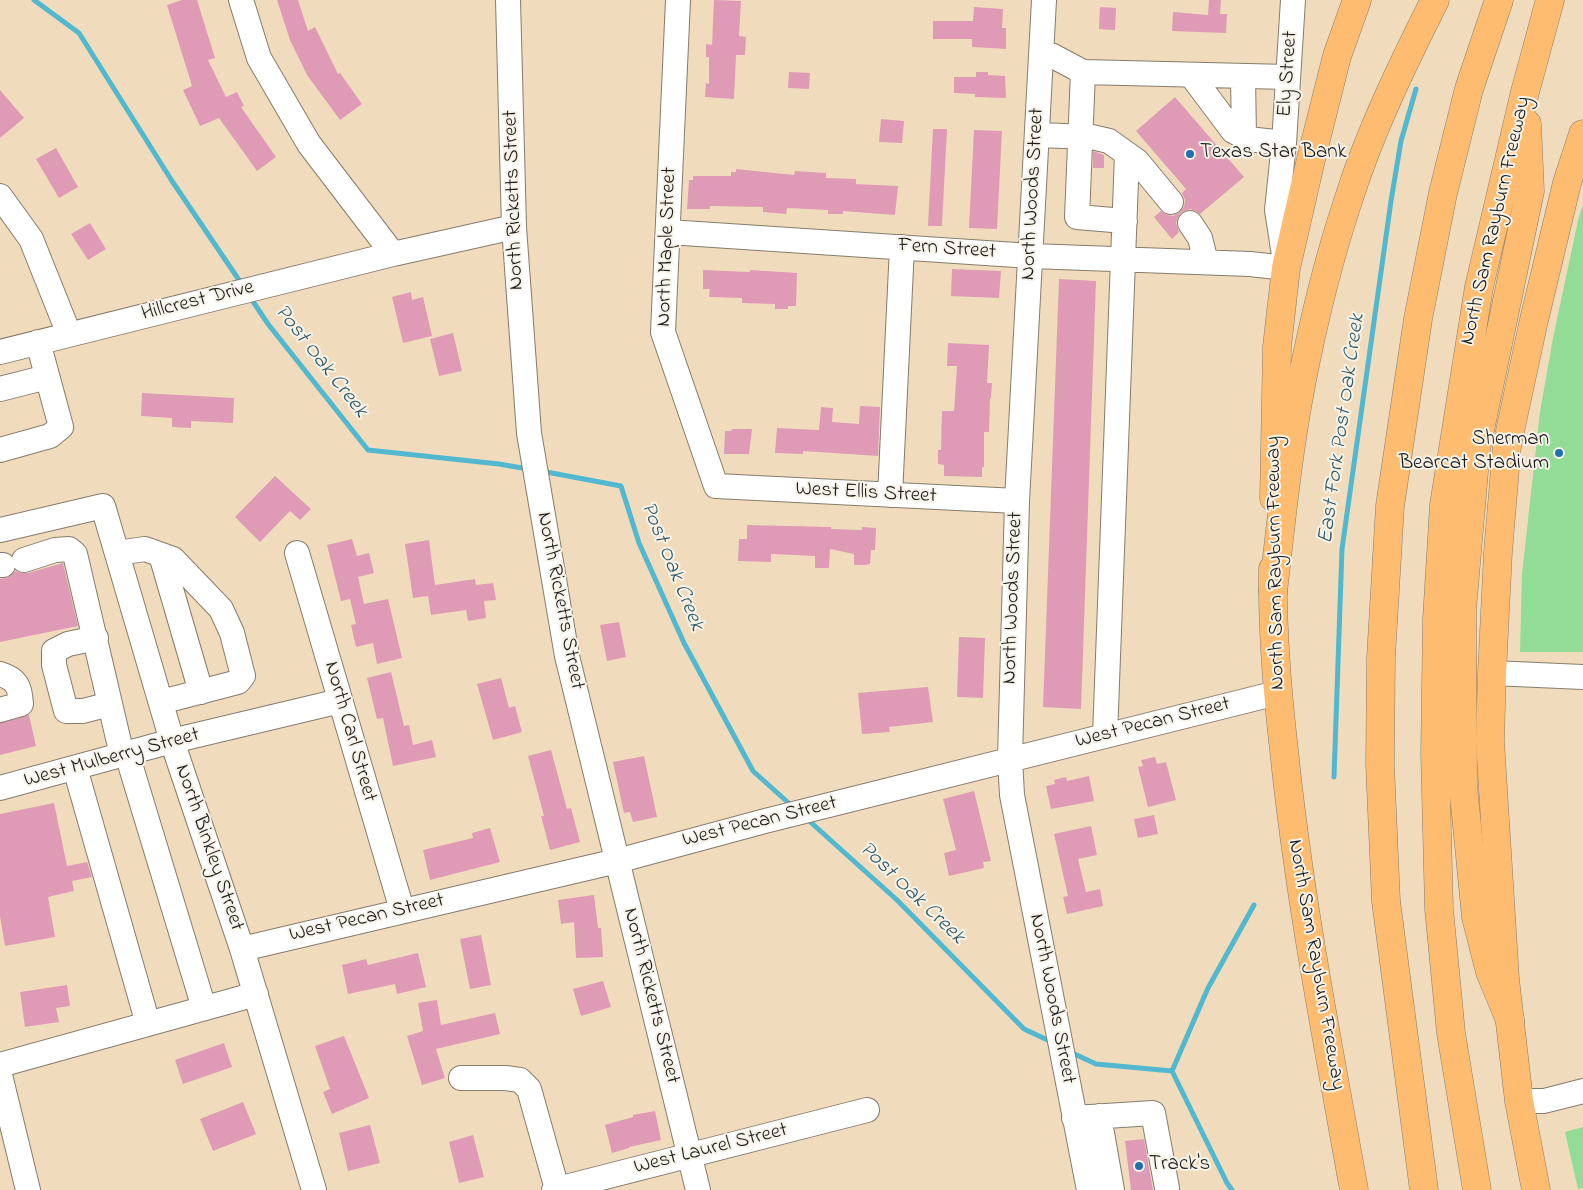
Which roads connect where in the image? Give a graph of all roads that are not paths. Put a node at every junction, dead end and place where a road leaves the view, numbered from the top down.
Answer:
1 (241, 0) edge
2 (508, 0) edge
3 (678, 0) edge
4 (1044, 0) edge
5 (1293, 0) edge
6 (1357, 0) edge
7 (1435, 0) edge
8 (1499, 0) edge
9 (1550, 0) edge
10 (1042, 52) junction
11 (1083, 72) junction
12 (1191, 75) junction
13 (1243, 77) junction
14 (1288, 78) junction
15 (1525, 92) junction
16 (1583, 134) edge
17 (1037, 135) junction
18 (1081, 137) junction
19 (1244, 137) junction
20 (1284, 143) junction
21 (1127, 154) junction
22 (0, 196) edge
23 (1171, 202) dead end
24 (1125, 221) junction
25 (1190, 222) dead end
26 (514, 227) junction
27 (668, 232) junction
28 (902, 247) junction
29 (393, 254) junction
30 (1031, 256) junction
31 (1124, 259) junction
32 (1206, 262) junction
33 (1286, 268) junction
34 (70, 334) junction
35 (38, 342) junction
36 (0, 352) edge
37 (47, 377) junction
38 (0, 389) edge
39 (0, 450) edge
40 (716, 486) joint
41 (890, 495) junction
42 (1017, 501) junction
43 (0, 530) edge
44 (117, 553) junction
45 (297, 553) dead end
46 (161, 555) junction
47 (9, 563) edge
48 (1273, 592) junction
49 (96, 638) junction
50 (1492, 673) junction
51 (0, 674) edge
52 (1583, 676) edge
53 (202, 692) junction
54 (1277, 693) junction
55 (340, 701) junction
56 (161, 702) junction
57 (110, 704) junction
58 (0, 710) edge
59 (1105, 736) junction
60 (172, 741) junction
61 (125, 754) junction
62 (1010, 760) junction
63 (75, 768) junction
64 (0, 788) edge
65 (617, 860) junction
66 (402, 910) junction
67 (242, 948) junction
68 (256, 994) junction
69 (204, 1008) junction
70 (1510, 1020) junction
71 (148, 1024) junction
72 (0, 1065) edge
73 (0, 1075) edge
74 (461, 1078) dead end
75 (1583, 1091) edge
76 (1520, 1101) junction
77 (867, 1110) dead end
78 (1099, 1116) junction
79 (1074, 1118) junction
80 (689, 1156) junction
81 (1167, 1188) dead end
82 (1534, 1188) edge
83 (26, 1189) edge
84 (314, 1190) edge
85 (556, 1190) edge
86 (698, 1190) edge
87 (1088, 1190) edge
88 (1112, 1190) edge
89 (1354, 1190) edge
90 (1424, 1190) edge
91 (1477, 1190) edge

1 - 29 street
2 - 26 street, North Ricketts Street
3 - 27 street, North Maple Street
4 - 10 street, North Woods Street
5 - 14 street, Ely Street
6 - 33 main road, North Sam Rayburn Freeway
7 - 48 main road
8 - 90 main road
9 - 15 main road, North Sam Rayburn Freeway
10 - 11 street
10 - 17 street, North Woods Street
11 - 12 street
11 - 18 street
12 - 13 street
12 - 19 street
13 - 14 street
13 - 19 street
14 - 20 street, Ely Street
15 - 70 main road
15 - 91 main road, North Sam Rayburn Freeway
16 - 50 main road
17 - 18 street
17 - 30 street, North Woods Street
18 - 21 street
18 - 24 street
19 - 20 street
20 - 33 street, Ely Street
21 - 23 street
21 - 24 street
22 - 34 street
24 - 31 street
25 - 32 street
26 - 29 street, Hillcrest Drive
26 - 65 street, North Ricketts Street
27 - 28 street, Fern Street
27 - 40 street, North Maple Street
28 - 30 street, Fern Street
28 - 41 street
29 - 34 street, Hillcrest Drive
30 - 31 street, Fern Street
30 - 42 street, North Woods Street
31 - 32 street, Fern Street
31 - 59 street
32 - 33 street, Fern Street
33 - 48 main road, North Sam Rayburn Freeway
34 - 35 street, Hillcrest Drive
35 - 36 street, Hillcrest Drive
35 - 37 street
37 - 38 street
37 - 39 street
40 - 41 street, West Ellis Street
41 - 42 street, West Ellis Street
42 - 62 street, North Woods Street
43 - 44 street, North Binkley Street
44 - 46 street
44 - 56 street, North Binkley Street
45 - 55 street, North Carl Street
46 - 53 street
46 - 53 street
47 - 49 street
48 - 54 main road, North Sam Rayburn Freeway
49 - 57 street
49 - 57 street
50 - 52 street
50 - 70 main road
51 - 58 street
53 - 56 street
54 - 59 street, West Pecan Street
54 - 89 main road, North Sam Rayburn Freeway
55 - 60 street, West Mulberry Street
55 - 66 street, North Carl Street
56 - 60 street, North Binkley Street
57 - 61 street
59 - 62 street, West Pecan Street
60 - 61 street, West Mulberry Street
60 - 67 street, North Binkley Street
61 - 63 street, West Mulberry Street
61 - 69 street
62 - 65 street, West Pecan Street
62 - 79 street, North Woods Street
63 - 64 street, West Mulberry Street
63 - 71 street
65 - 66 street, West Pecan Street
65 - 80 street, North Ricketts Street
66 - 67 street, West Pecan Street
67 - 68 street, North Binkley Street
68 - 69 street
68 - 84 street, North Binkley Street
69 - 71 street
70 - 76 main road
71 - 72 street
73 - 83 street
74 - 85 street
75 - 76 street
76 - 82 main road
77 - 80 street, West Laurel Street
78 - 79 street
78 - 81 street
78 - 88 street
79 - 87 street, North Woods Street
80 - 85 street, West Laurel Street
80 - 86 street, North Ricketts Street

